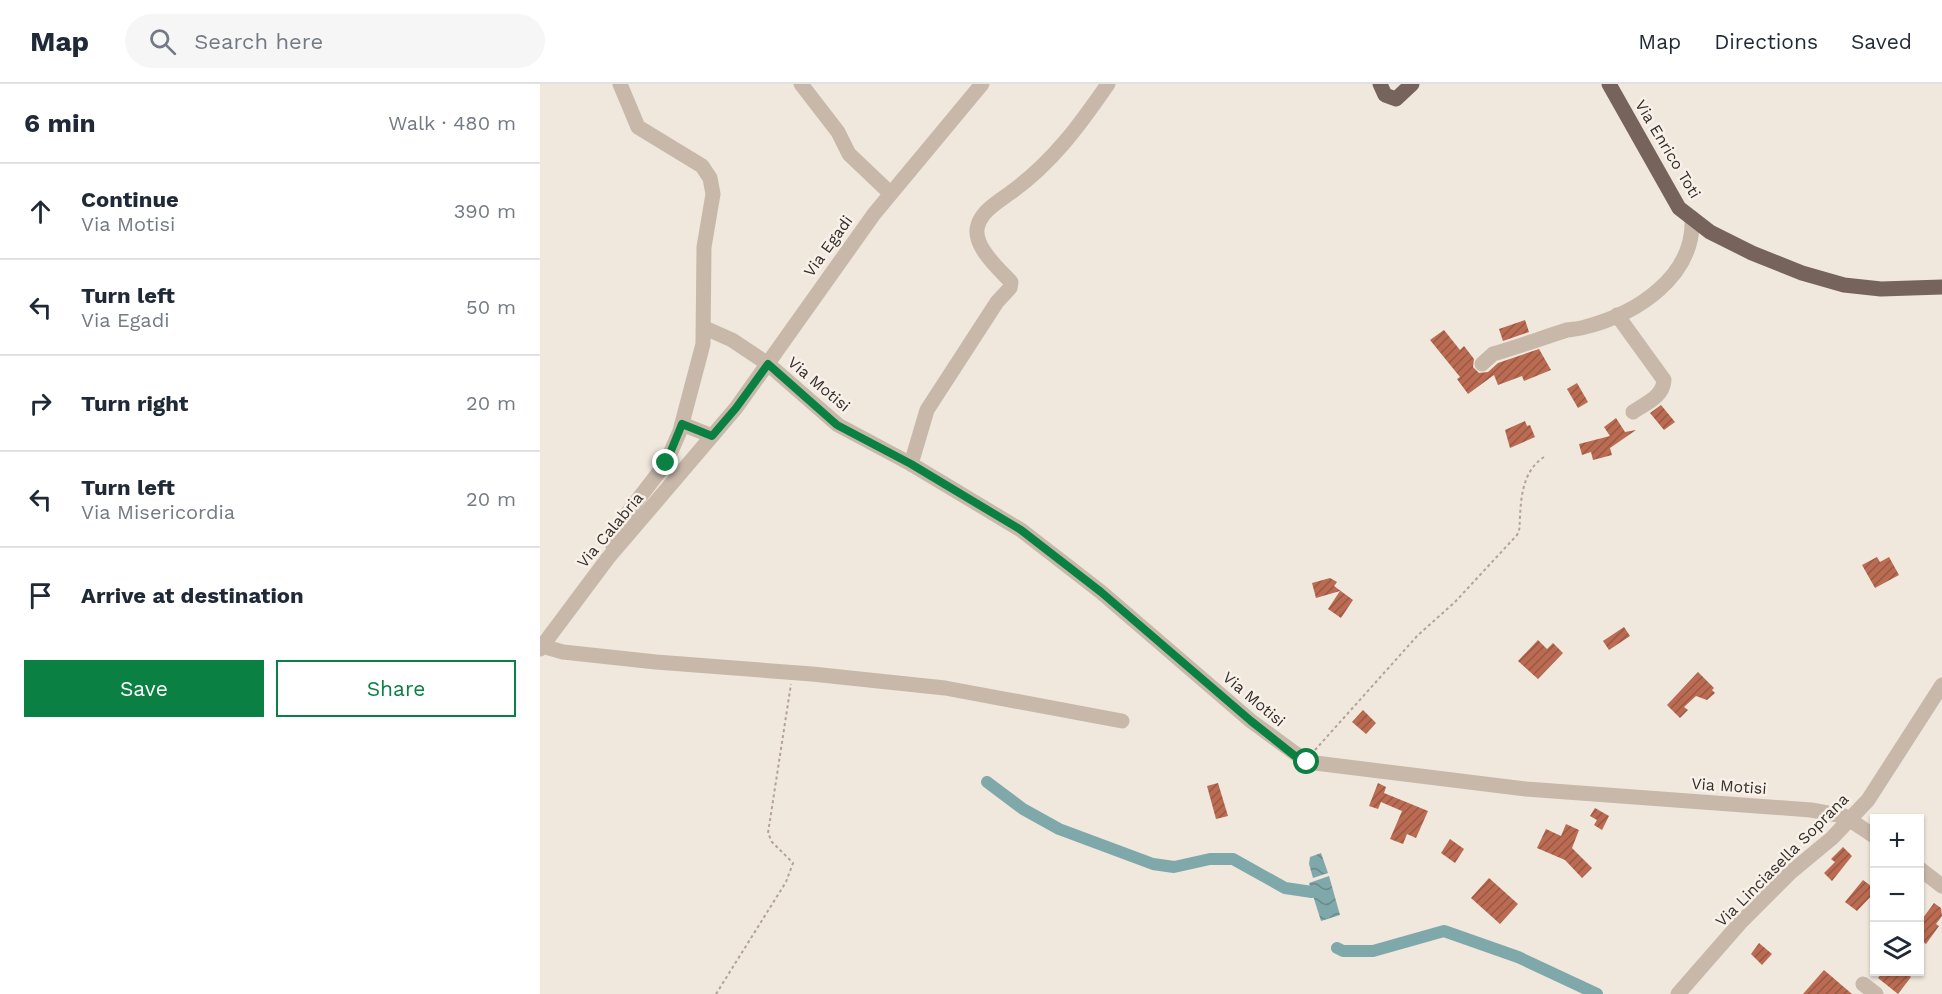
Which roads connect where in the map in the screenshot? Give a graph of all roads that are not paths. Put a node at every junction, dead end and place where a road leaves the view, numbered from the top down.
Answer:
1 (620, 84) edge
2 (801, 84) edge
3 (982, 84) edge
4 (1108, 84) edge
5 (1380, 84) edge
6 (1412, 84) edge
7 (1609, 84) edge
8 (890, 193) junction
9 (1692, 218) junction
10 (1942, 287) edge
11 (1617, 315) junction
12 (705, 327) junction
13 (1482, 363) dead end
14 (768, 364) junction
15 (1633, 412) dead end
16 (682, 424) junction
17 (712, 436) junction
18 (911, 464) junction
19 (608, 558) junction
20 (541, 648) edge
21 (1942, 685) edge
22 (1122, 721) dead end
23 (1850, 819) junction
24 (1870, 833) edge
25 (1924, 872) edge
26 (1942, 886) edge
27 (1863, 984) dead end
28 (1678, 994) edge
29 (1876, 994) edge

1 - 12 street
2 - 8 street
3 - 8 street, Via Egadi
4 - 18 street
5 - 6 main road
7 - 9 main road, Via Enrico Toti
8 - 14 street, Via Egadi
9 - 10 main road, Via Enrico Toti
9 - 11 street
11 - 13 street
11 - 15 street
12 - 14 street, Via Motisi
12 - 16 street
14 - 17 street, Via Egadi
14 - 18 street, Via Motisi
16 - 17 street
16 - 19 street
17 - 19 street, Via Calabria
18 - 23 street, Via Motisi
19 - 20 street, Via Calabria
20 - 22 street
21 - 23 street, Via Linciasella Soprana
23 - 24 street
23 - 28 street, Via Linciasella Soprana
25 - 26 street
27 - 29 street

